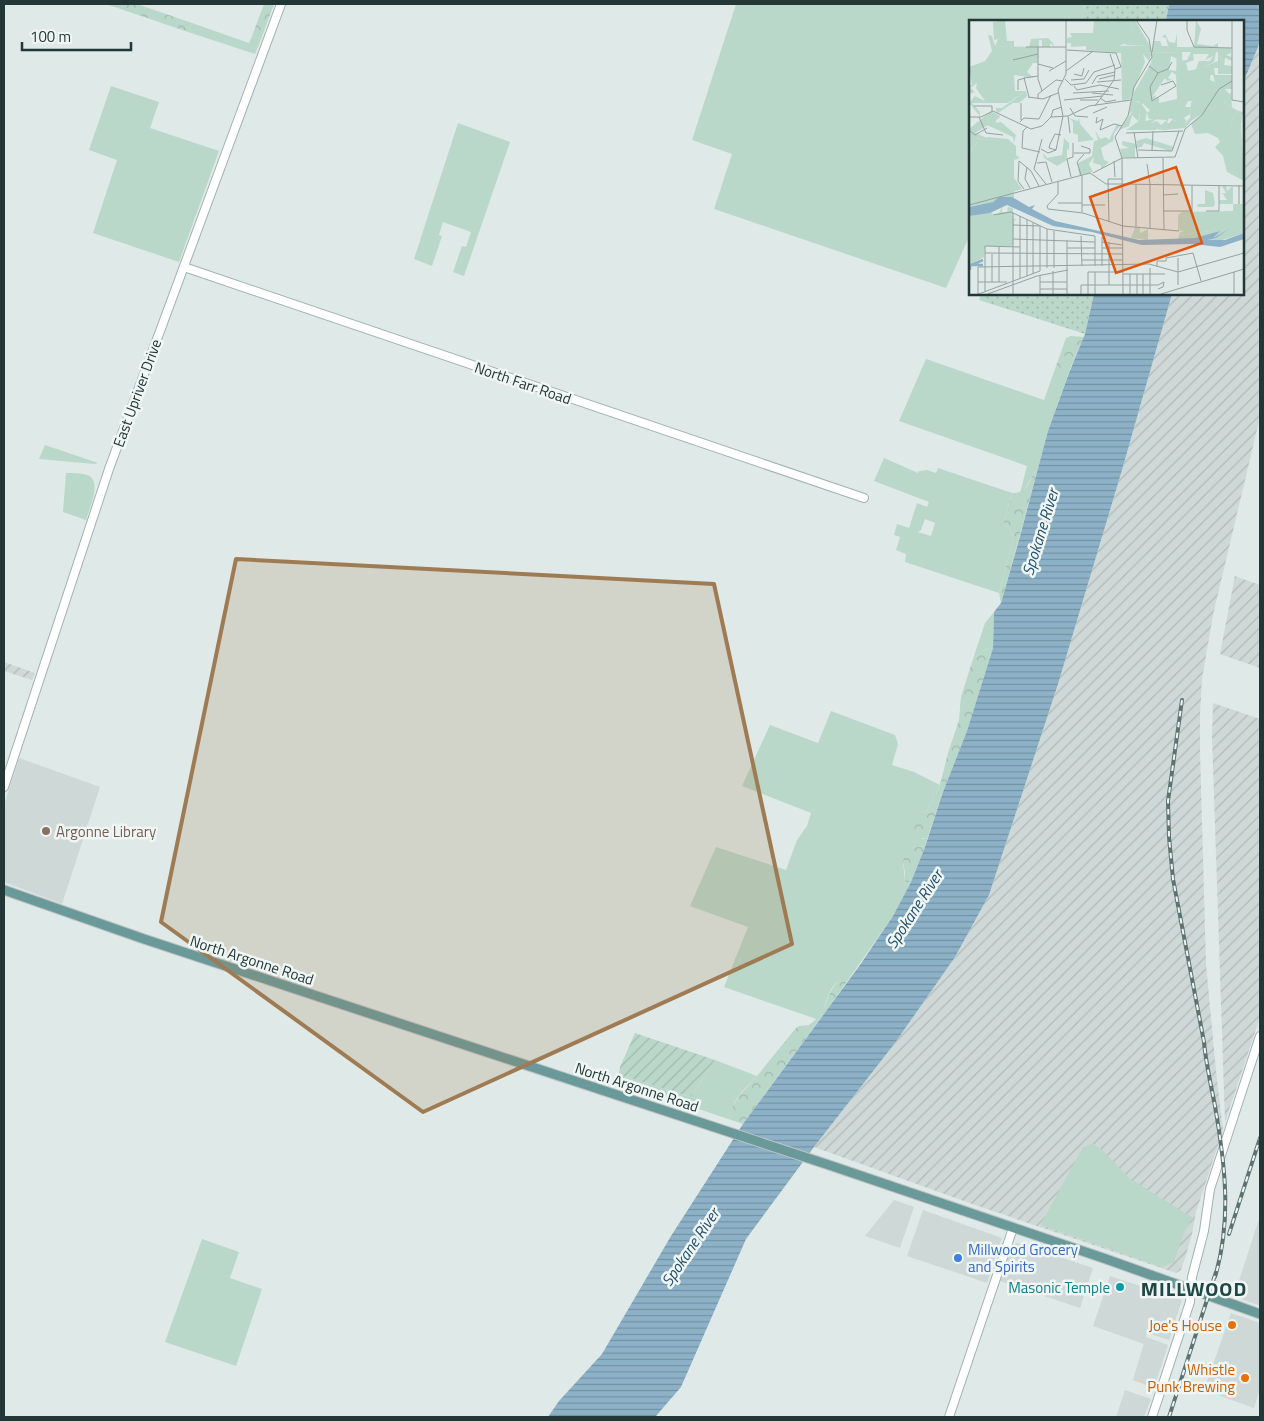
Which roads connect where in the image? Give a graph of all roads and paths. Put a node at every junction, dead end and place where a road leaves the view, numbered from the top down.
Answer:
1 (281, 4) edge
2 (184, 267) junction
3 (864, 498) dead end
4 (4, 787) edge
5 (4, 890) edge
6 (1260, 1036) edge
7 (1013, 1228) junction
8 (1191, 1290) junction
9 (1260, 1314) edge
10 (949, 1417) edge
11 (1152, 1417) edge

1 - 2 street, East Upriver Drive
2 - 3 street, North Farr Road
2 - 4 street, East Upriver Drive
5 - 7 main road, North Argonne Road
6 - 8 street
7 - 8 main road, North Argonne Road
7 - 10 street
8 - 9 main road, North Argonne Road
8 - 11 street

